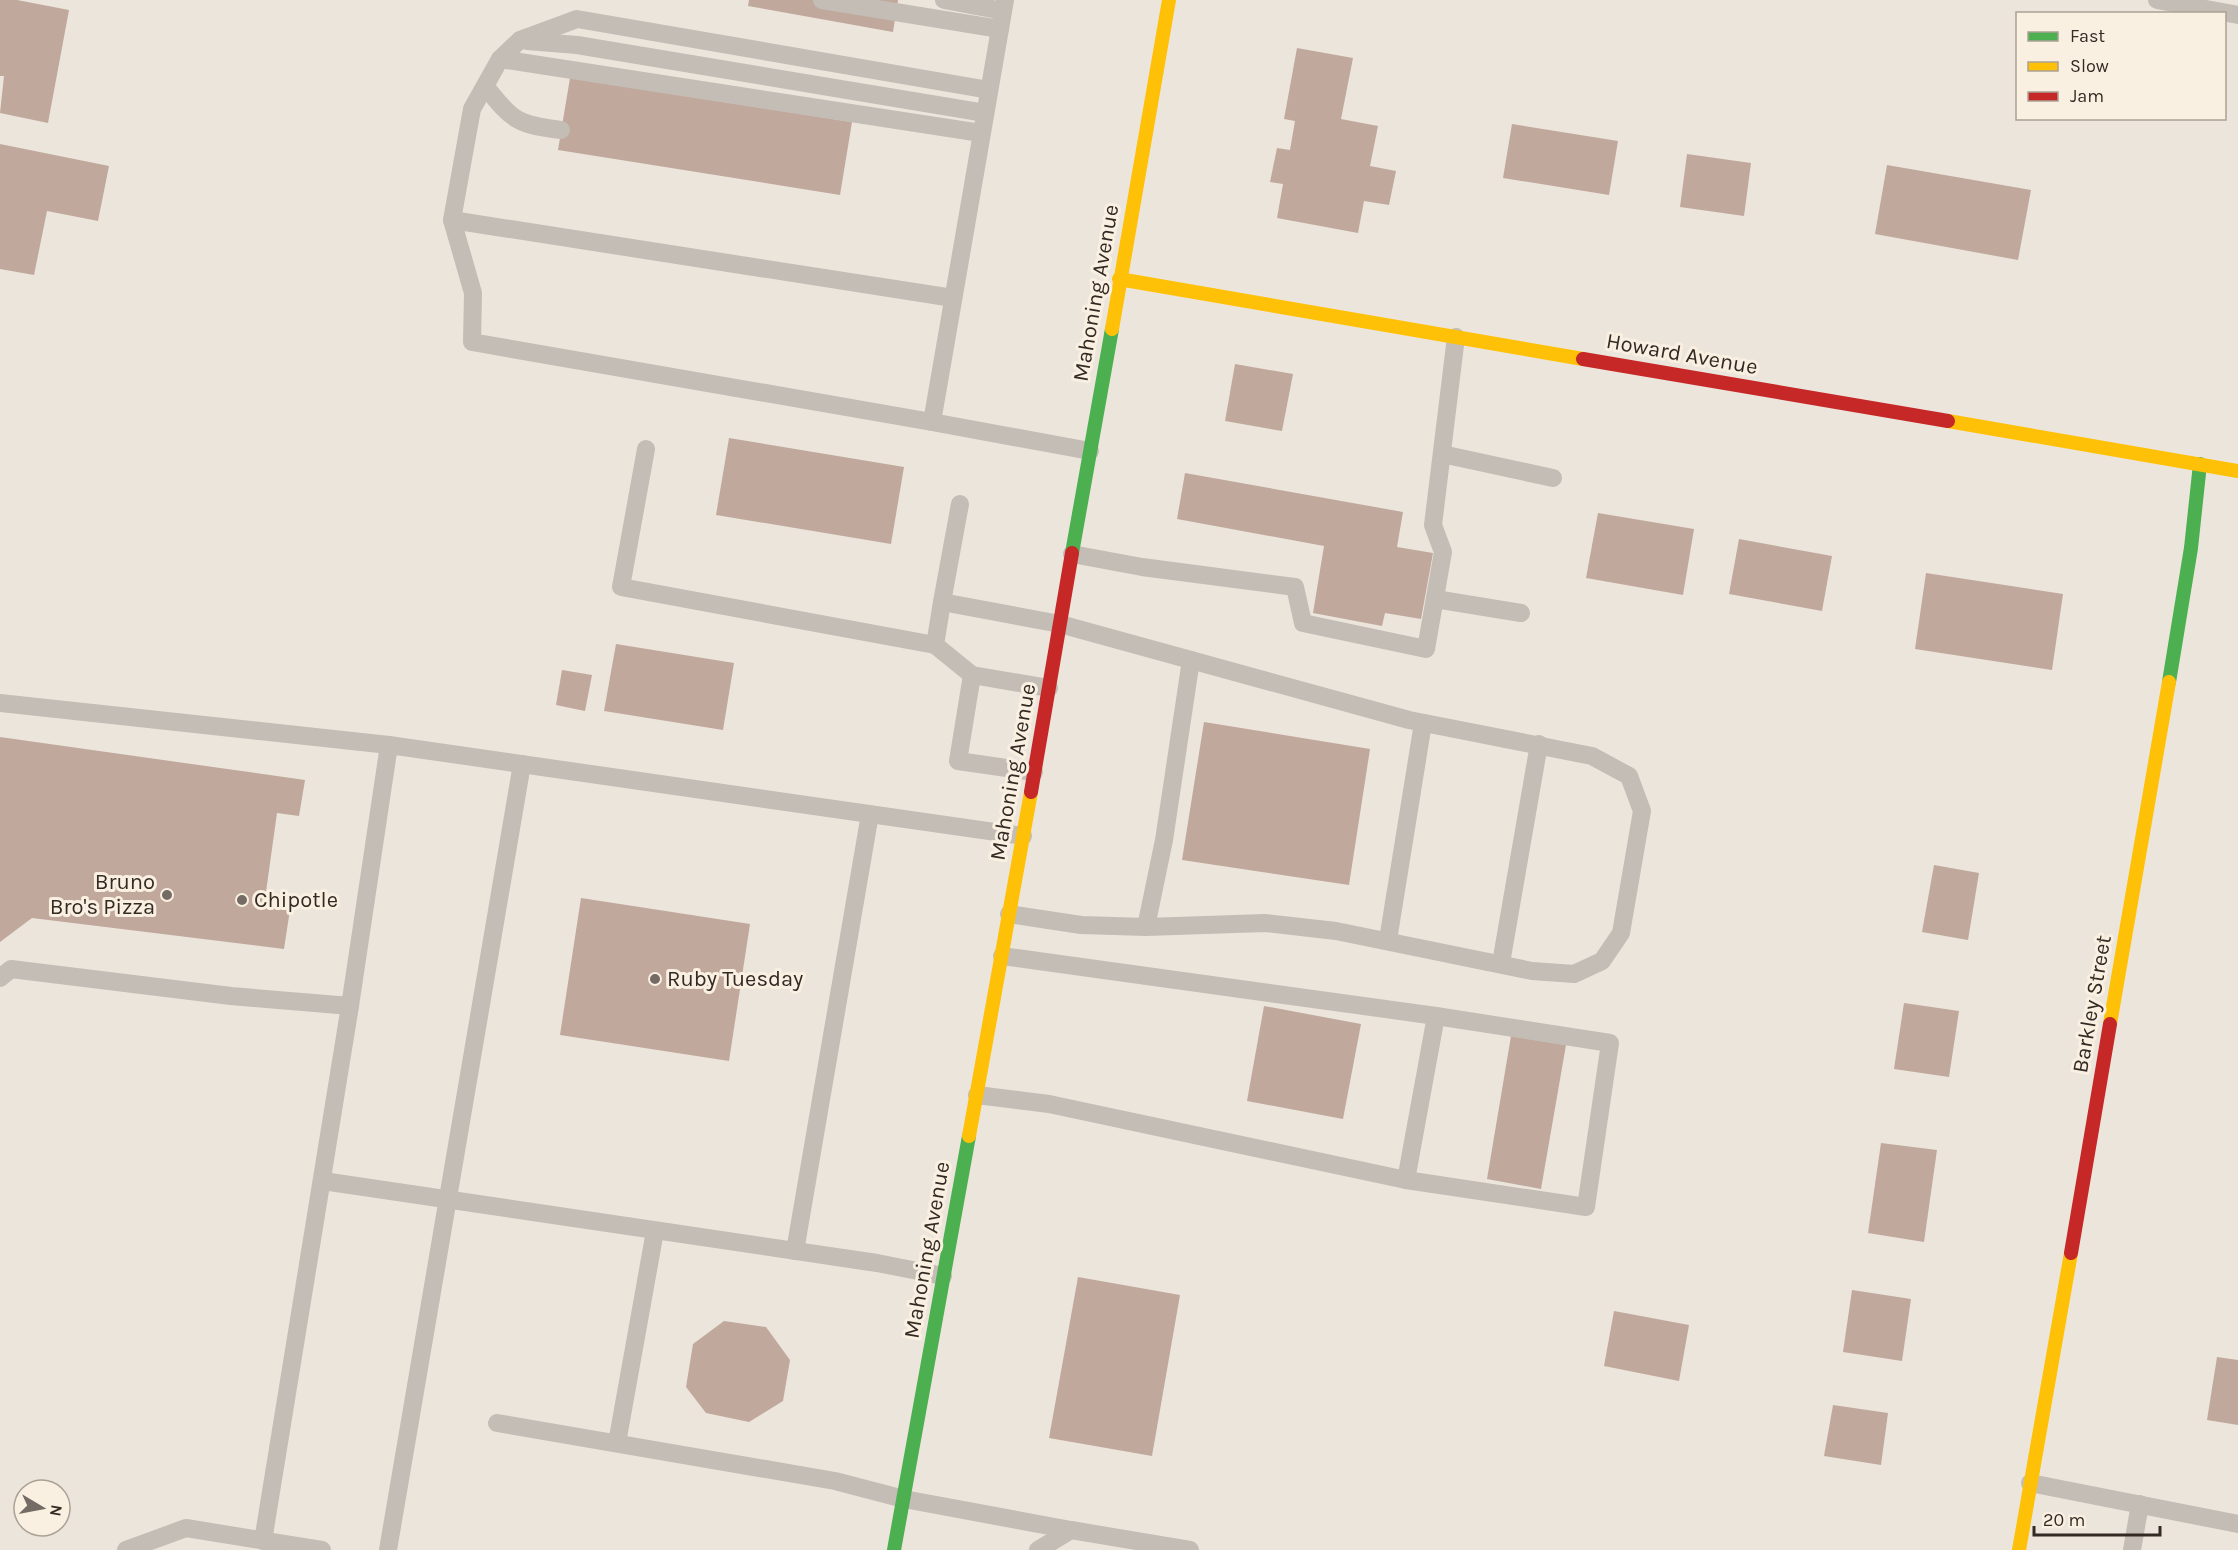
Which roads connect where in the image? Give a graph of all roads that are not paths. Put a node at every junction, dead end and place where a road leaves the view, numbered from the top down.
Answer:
1 (822, 0) edge
2 (944, 0) edge
3 (1169, 0) edge
4 (2157, 0) edge
5 (2201, 4) edge
6 (1003, 14) edge
7 (2238, 15) edge
8 (520, 40) junction
9 (500, 59) junction
10 (486, 87) junction
11 (989, 90) junction
12 (985, 113) junction
13 (561, 130) dead end
14 (981, 133) junction
15 (452, 220) junction
16 (1119, 279) junction
17 (953, 298) junction
18 (1456, 337) junction
19 (932, 422) junction
20 (646, 449) dead end
21 (1090, 451) junction
22 (1442, 454) junction
23 (2200, 464) junction
24 (2238, 471) edge
25 (1553, 478) dead end
26 (960, 504) dead end
27 (1072, 554) junction
28 (1435, 599) junction
29 (942, 602) junction
30 (1521, 613) dead end
31 (1060, 624) junction
32 (935, 645) junction
33 (1191, 660) junction
34 (972, 675) junction
35 (1049, 688) junction
36 (0, 703) edge
37 (1423, 723) junction
38 (1539, 744) junction
39 (389, 745) junction
40 (522, 764) junction
41 (1034, 772) junction
42 (870, 814) junction
43 (1023, 836) junction
44 (1009, 914) junction
45 (1146, 927) junction
46 (1388, 940) junction
47 (1002, 956) junction
48 (1501, 963) junction
49 (0, 978) edge
50 (350, 1006) junction
51 (1436, 1016) junction
52 (977, 1095) junction
53 (1406, 1180) junction
54 (323, 1181) junction
55 (448, 1199) junction
56 (655, 1230) junction
57 (795, 1251) junction
58 (944, 1276) junction
59 (497, 1423) dead end
60 (617, 1443) junction
61 (2030, 1483) junction
62 (903, 1499) junction
63 (2140, 1504) junction
64 (2238, 1524) edge
65 (1071, 1530) junction
66 (263, 1541) junction
67 (236, 1543) edge
68 (126, 1550) edge
69 (322, 1550) edge
70 (388, 1550) edge
71 (894, 1550) edge
72 (1038, 1550) edge
73 (1190, 1550) edge
74 (2019, 1550) edge
75 (2132, 1550) edge

1 - 6 lane
2 - 6 lane
3 - 16 street, Mahoning Avenue
4 - 5 lane
5 - 7 lane
6 - 11 lane
8 - 9 lane
8 - 11 lane
8 - 12 lane
9 - 10 lane
9 - 14 lane
10 - 13 lane
10 - 15 lane
11 - 12 lane
12 - 14 lane
14 - 17 lane
15 - 17 lane
15 - 19 lane
16 - 18 street, Howard Avenue
16 - 21 street, Mahoning Avenue
17 - 19 lane
18 - 22 lane
18 - 23 street, Howard Avenue
19 - 21 lane
20 - 32 lane
21 - 27 street, Mahoning Avenue
22 - 25 lane
22 - 28 lane
23 - 24 street, Howard Avenue
23 - 61 street, Barkley Street
26 - 29 lane
27 - 28 lane
27 - 31 street, Mahoning Avenue
28 - 30 lane
29 - 31 lane
29 - 32 lane
31 - 33 lane
31 - 35 street, Mahoning Avenue
32 - 34 lane
33 - 37 lane
33 - 45 lane
34 - 35 lane
34 - 41 lane
35 - 41 street, Mahoning Avenue
36 - 39 lane
37 - 38 lane
37 - 46 lane
38 - 48 lane
38 - 48 lane
39 - 40 lane
39 - 50 lane
40 - 42 lane
40 - 55 lane
41 - 43 street, Mahoning Avenue
42 - 43 lane
42 - 57 lane
43 - 44 street, Mahoning Avenue
44 - 45 lane
44 - 47 street, Mahoning Avenue
45 - 46 lane
46 - 48 lane
47 - 51 lane
47 - 52 street, Mahoning Avenue
49 - 50 lane
50 - 54 lane
51 - 53 lane
51 - 53 lane
52 - 53 lane
52 - 58 street, Mahoning Avenue
54 - 55 lane
54 - 66 lane
55 - 56 lane
55 - 70 lane
56 - 57 lane
56 - 60 lane
57 - 58 lane
58 - 62 street, Mahoning Avenue
59 - 60 lane
60 - 62 lane
61 - 63 lane
61 - 74 street, Barkley Street
62 - 65 lane
62 - 71 street, Mahoning Avenue
63 - 64 lane
63 - 75 lane
65 - 72 lane
65 - 73 lane
66 - 67 lane
66 - 69 lane
67 - 68 lane

